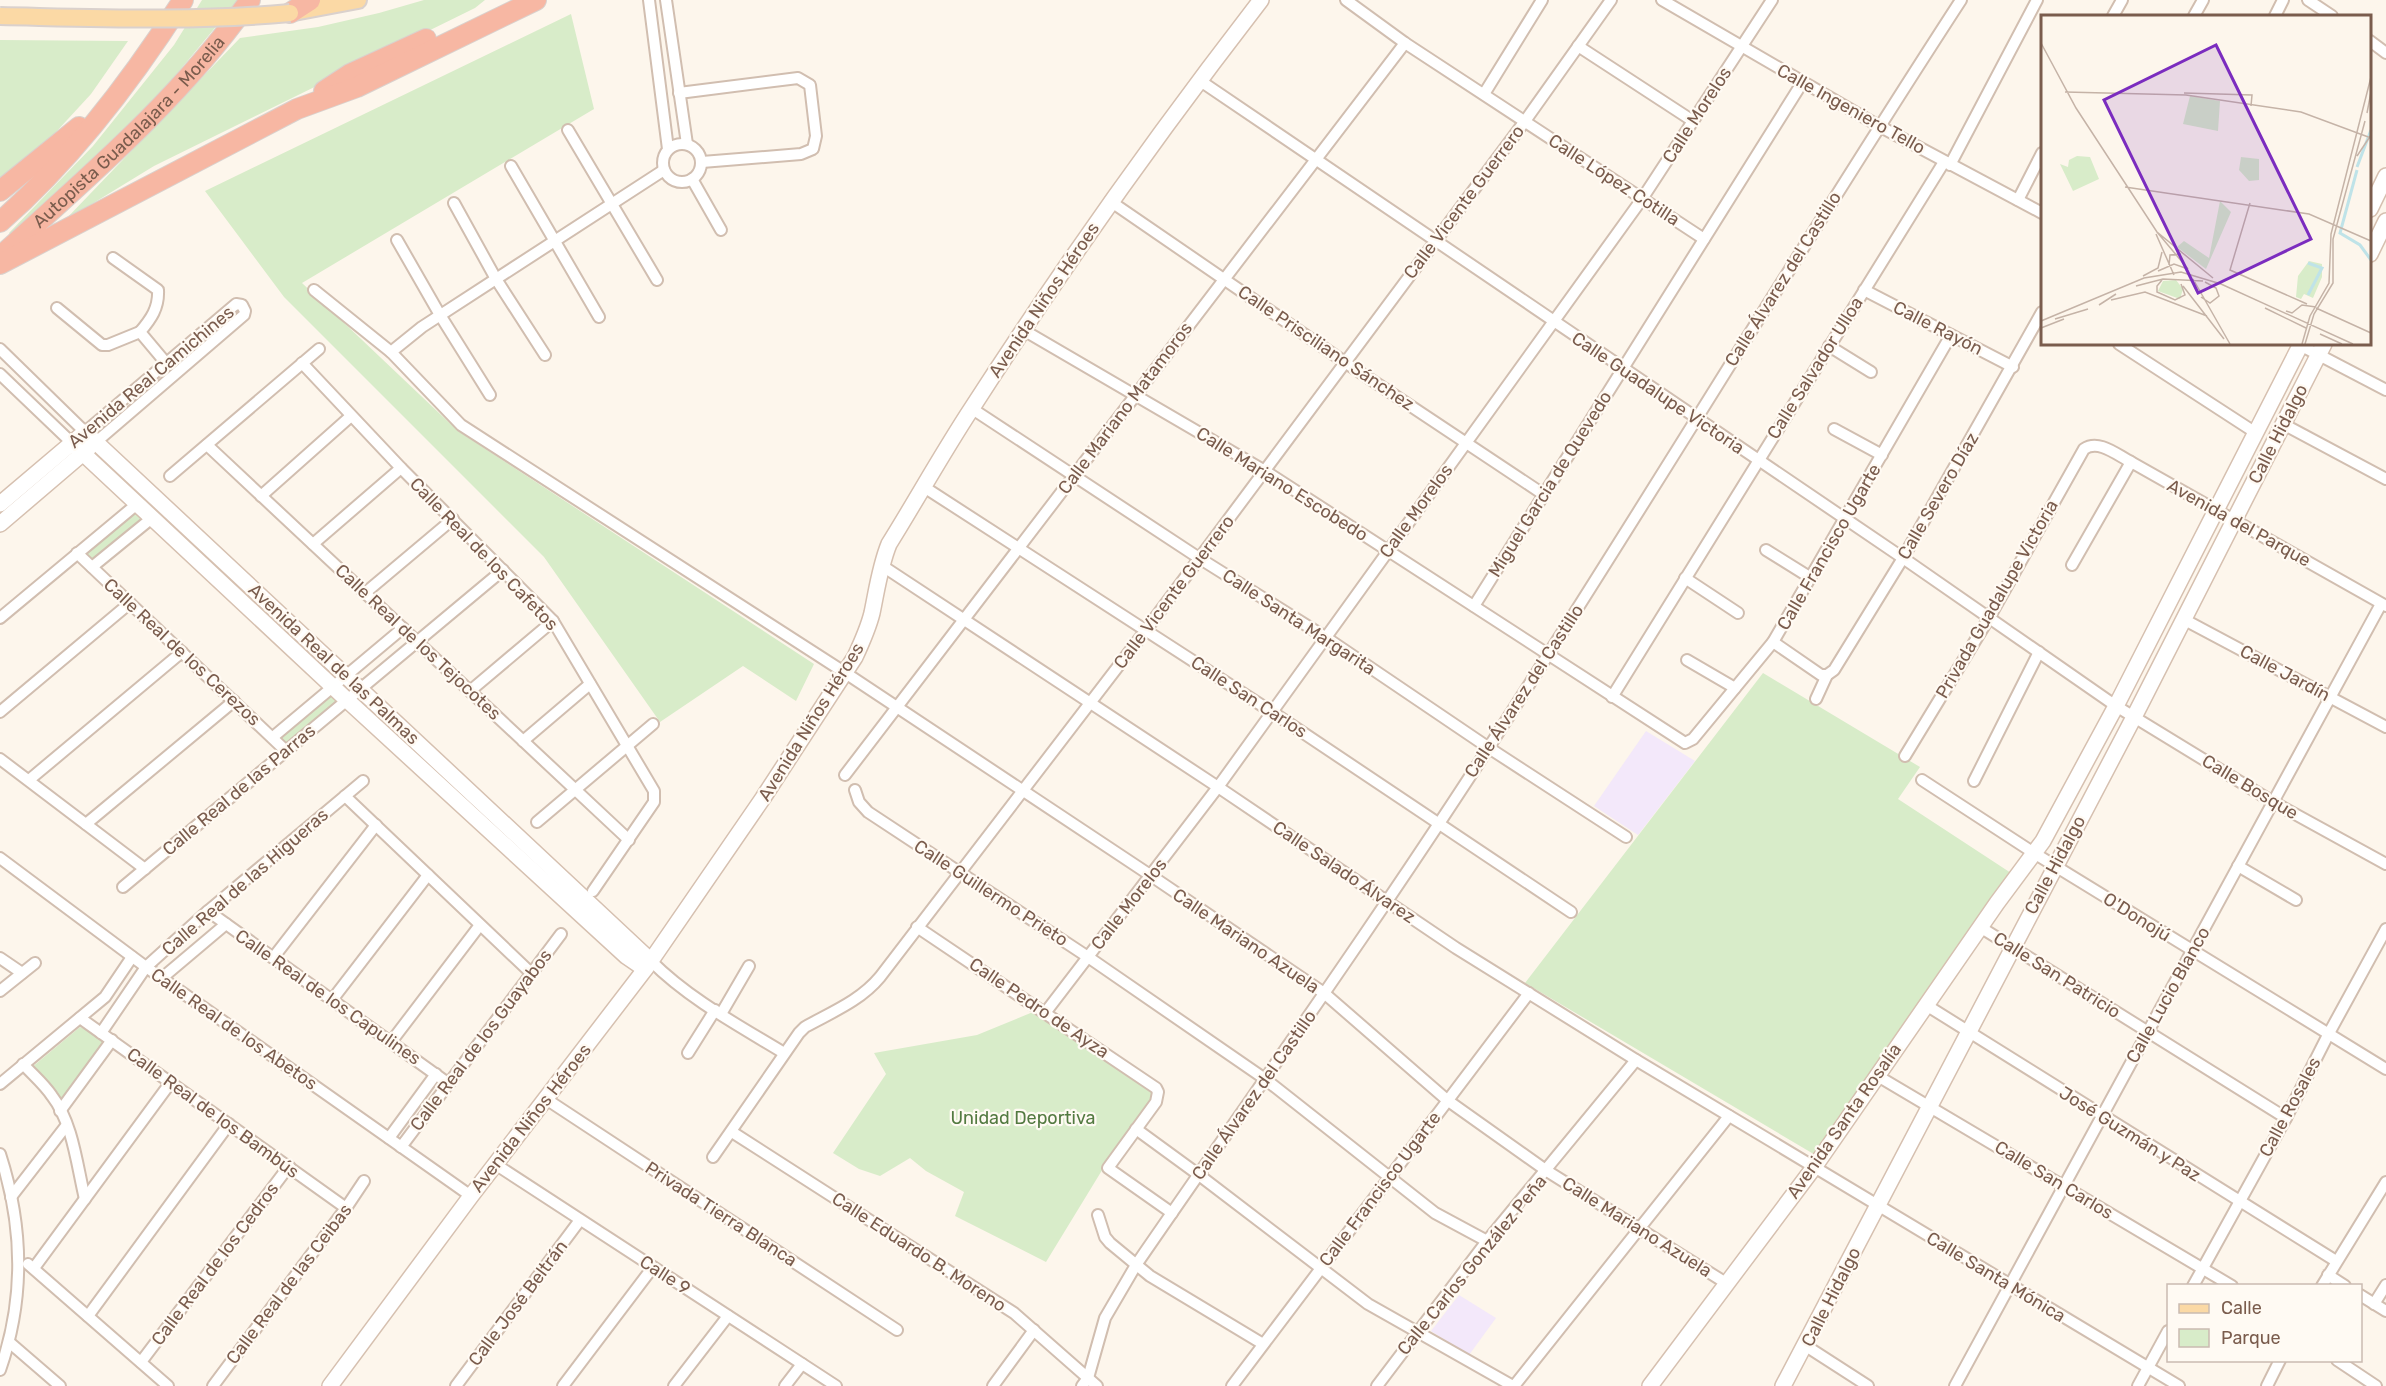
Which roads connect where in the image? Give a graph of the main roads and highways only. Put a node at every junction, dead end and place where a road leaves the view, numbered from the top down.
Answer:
1 (183, 0) edge
2 (250, 0) edge
3 (310, 0) edge
4 (358, 0) edge
5 (501, 0) edge
6 (536, 0) edge
7 (290, 13) junction
8 (0, 16) edge
9 (111, 100) junction
10 (297, 109) junction
11 (0, 191) edge
12 (0, 222) edge
13 (0, 257) edge
14 (0, 264) edge

1 - 9 highway, Autopista Guadalajara - Morelia
2 - 13 highway, Autopista Guadalajara - Morelia
3 - 7 highway
4 - 7 main road
5 - 10 highway
6 - 10 highway
7 - 8 main road, bridge
9 - 11 highway
9 - 12 highway, Autopista Guadalajara - Morelia
10 - 14 highway

